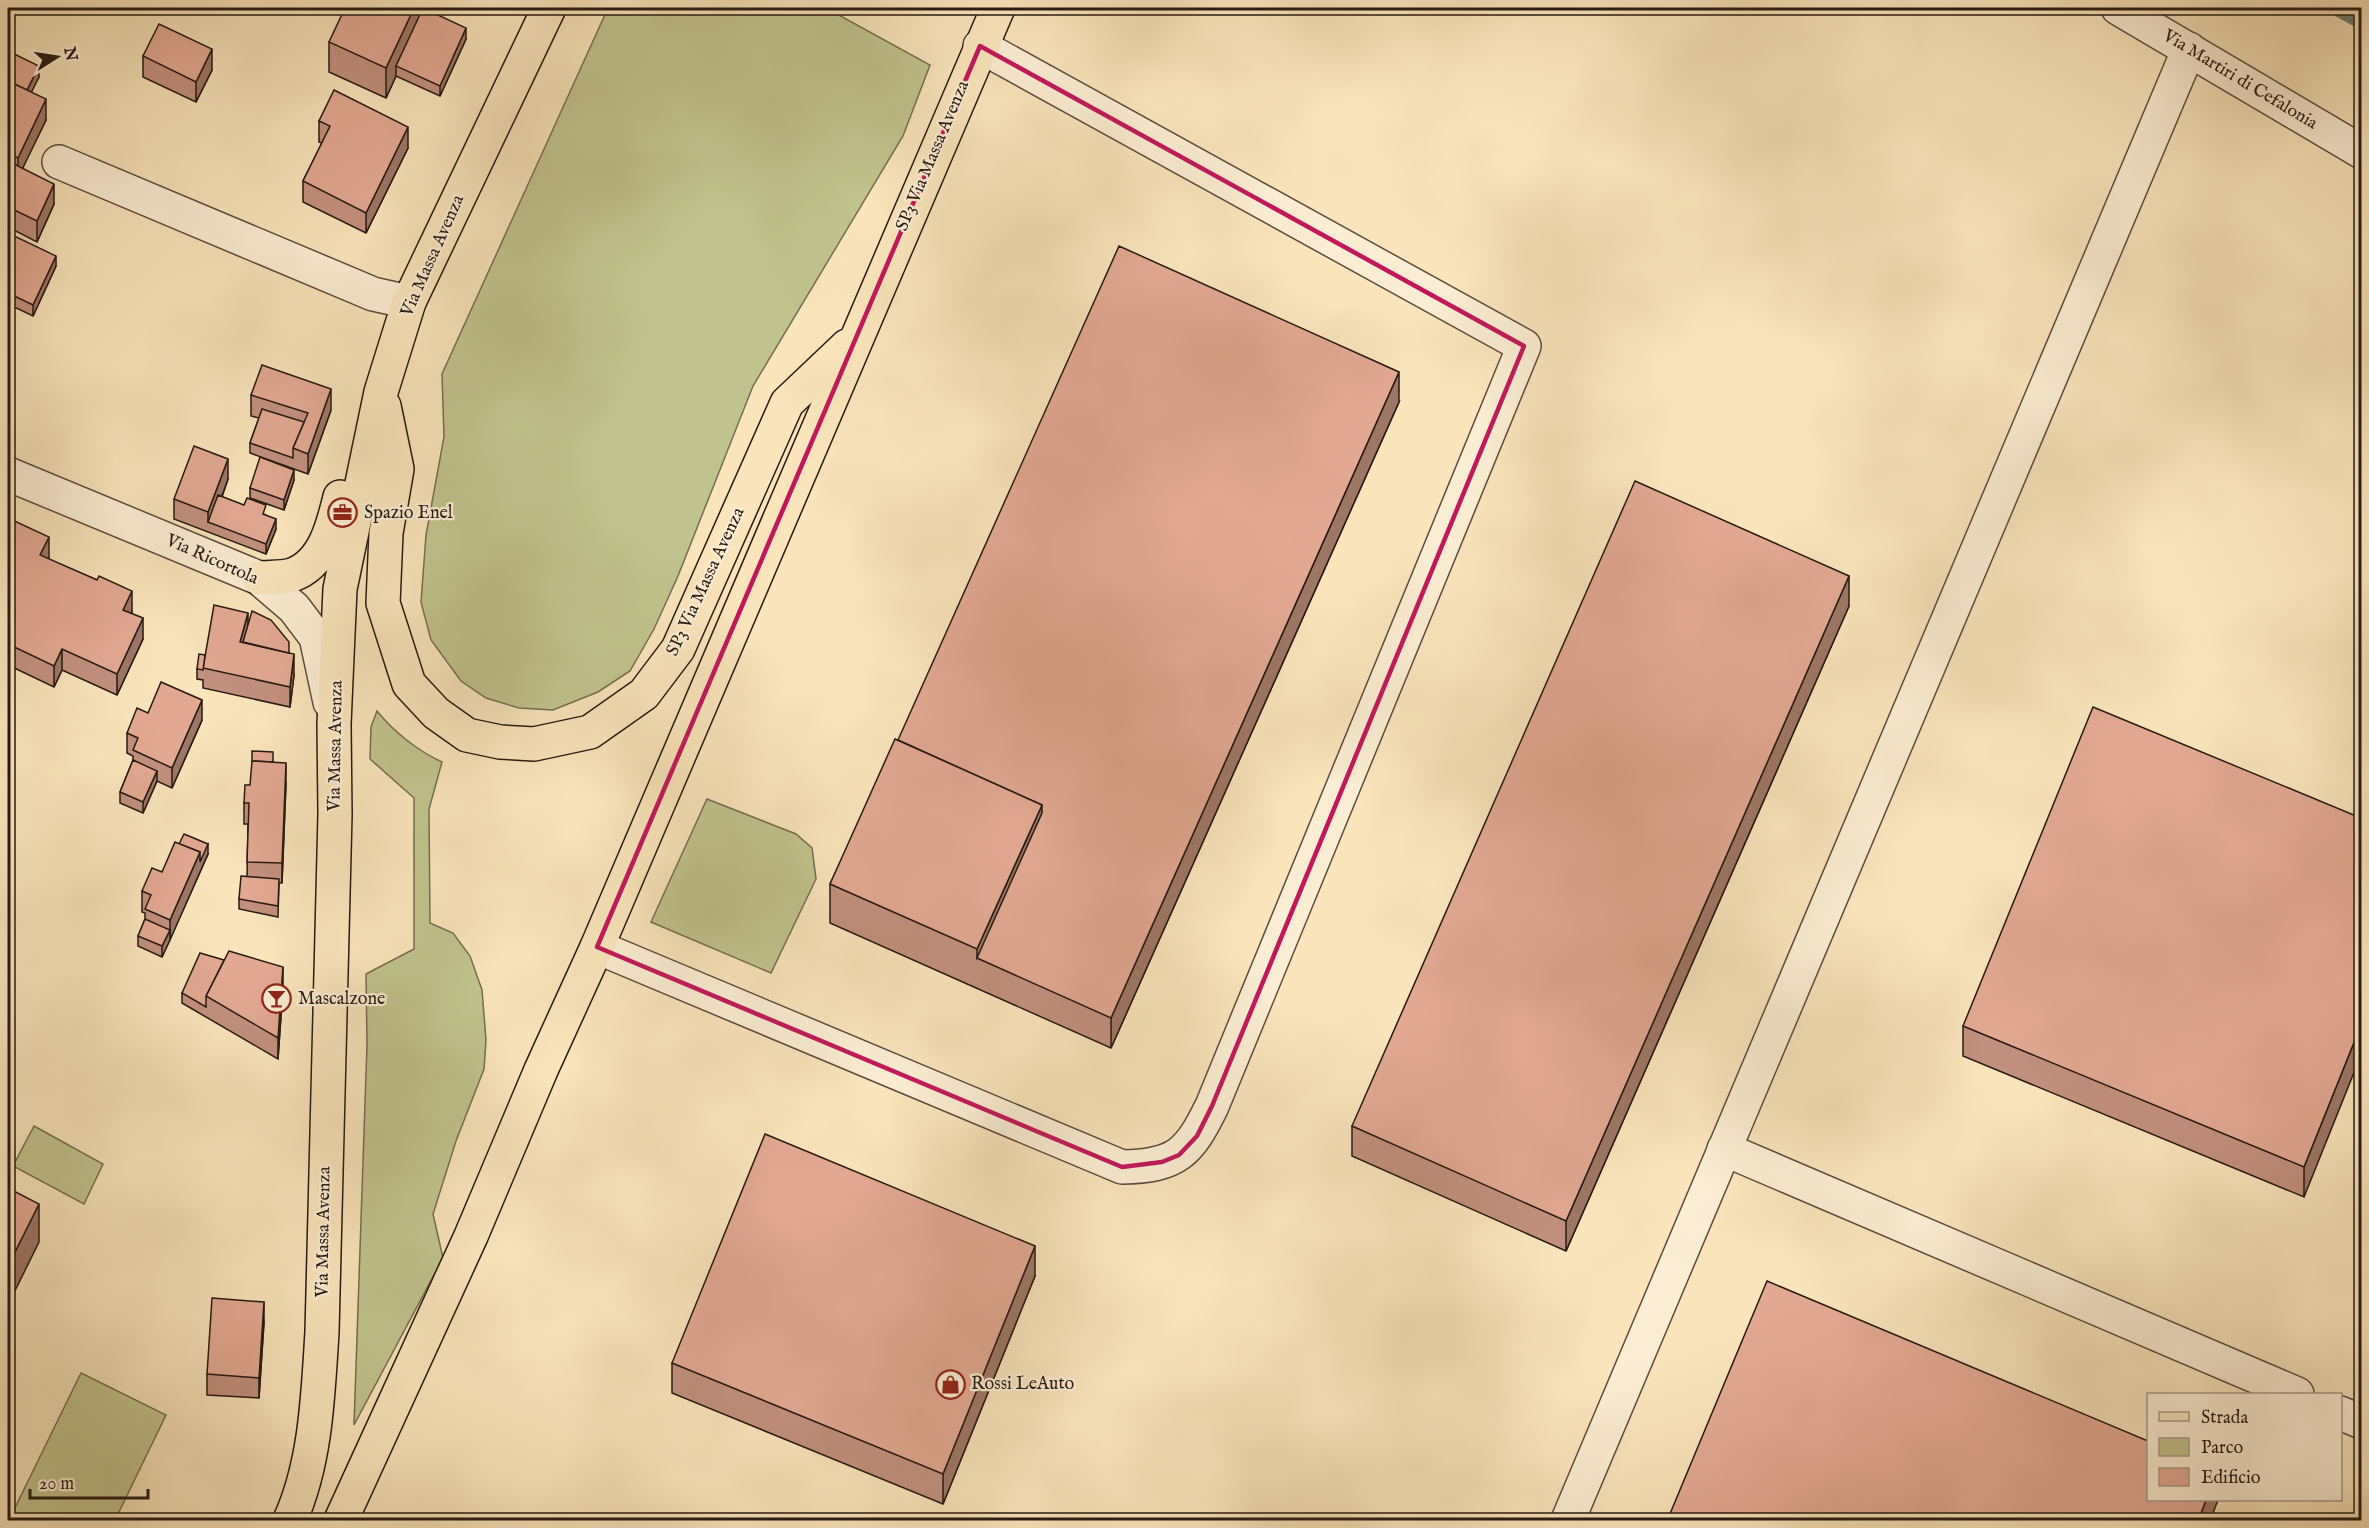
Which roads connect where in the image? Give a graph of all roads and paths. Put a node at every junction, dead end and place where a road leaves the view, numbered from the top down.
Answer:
1 (549, 8) edge
2 (998, 8) edge
3 (2118, 8) edge
4 (980, 46) junction
5 (2188, 49) junction
6 (2361, 152) edge
7 (59, 162) dead end
8 (409, 302) junction
9 (856, 338) junction
10 (381, 392) junction
11 (8, 474) edge
12 (259, 578) junction
13 (334, 724) junction
14 (597, 947) junction
15 (1724, 1149) junction
16 (2292, 1393) edge
17 (2342, 1414) edge
18 (2361, 1422) edge
19 (290, 1521) edge
20 (341, 1521) edge
21 (1568, 1521) edge

1 - 8 main road, Via Massa Avenza
2 - 4 main road, SP3 Via Massa Avenza
3 - 5 street, Via Martiri di Cefalonia
4 - 9 main road, SP3 Via Massa Avenza
4 - 14 street
5 - 6 street, Via Martiri di Cefalonia
5 - 15 street
7 - 8 street
8 - 10 main road, Via Massa Avenza
9 - 10 main road, SP3 Via Massa Avenza
9 - 14 main road, SP3 Via Massa Avenza
10 - 12 main road
10 - 13 main road, Via Massa Avenza
11 - 12 street, Via Ricortola
12 - 13 street, Via Ricortola
13 - 19 main road, Via Massa Avenza
14 - 20 main road
15 - 16 street
15 - 21 street
17 - 18 street

